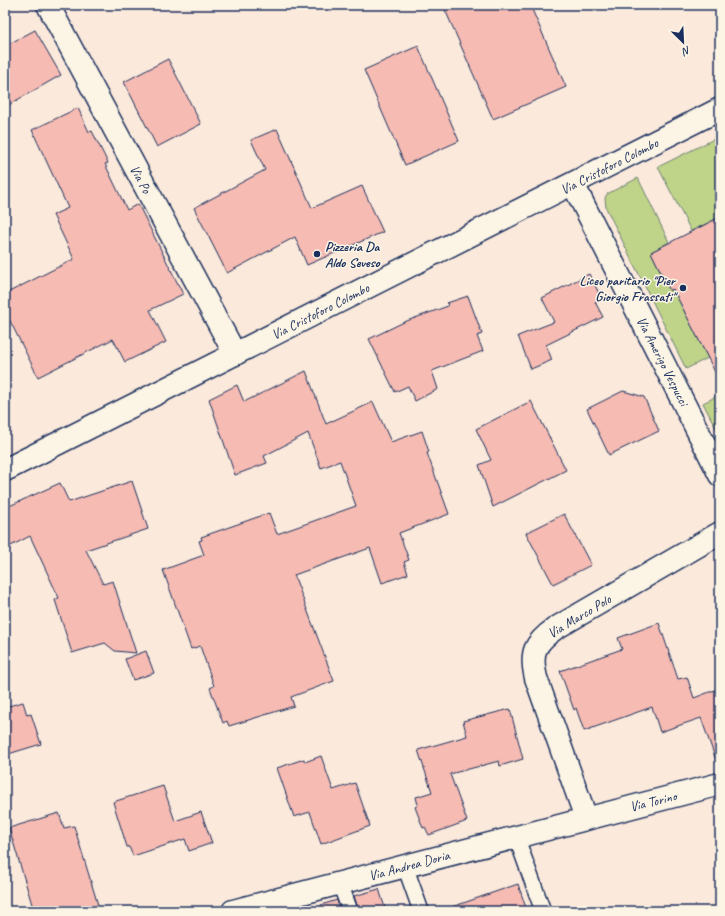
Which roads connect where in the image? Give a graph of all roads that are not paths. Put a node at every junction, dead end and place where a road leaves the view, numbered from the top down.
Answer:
1 (48, 5) edge
2 (720, 109) edge
3 (574, 184) junction
4 (235, 354) junction
5 (5, 470) edge
6 (720, 475) edge
7 (720, 533) edge
8 (720, 784) edge
9 (586, 818) junction
10 (516, 836) junction
11 (405, 866) junction
12 (340, 883) junction
13 (233, 911) edge
14 (350, 911) edge
15 (421, 911) edge
16 (543, 911) edge

1 - 4 street, Via Po
2 - 3 street, Via Cristoforo Colombo
3 - 4 street, Via Cristoforo Colombo
3 - 6 street, Via Amerigo Vespucci
4 - 5 street, Via Cristoforo Colombo
7 - 9 street, Via Marco Polo
8 - 9 street, Via Torino
9 - 10 street, Via Andrea Doria
10 - 11 street, Via Andrea Doria
10 - 16 lane
11 - 12 street, Via Andrea Doria
11 - 15 lane
12 - 13 street, Via Andrea Doria
12 - 14 lane

